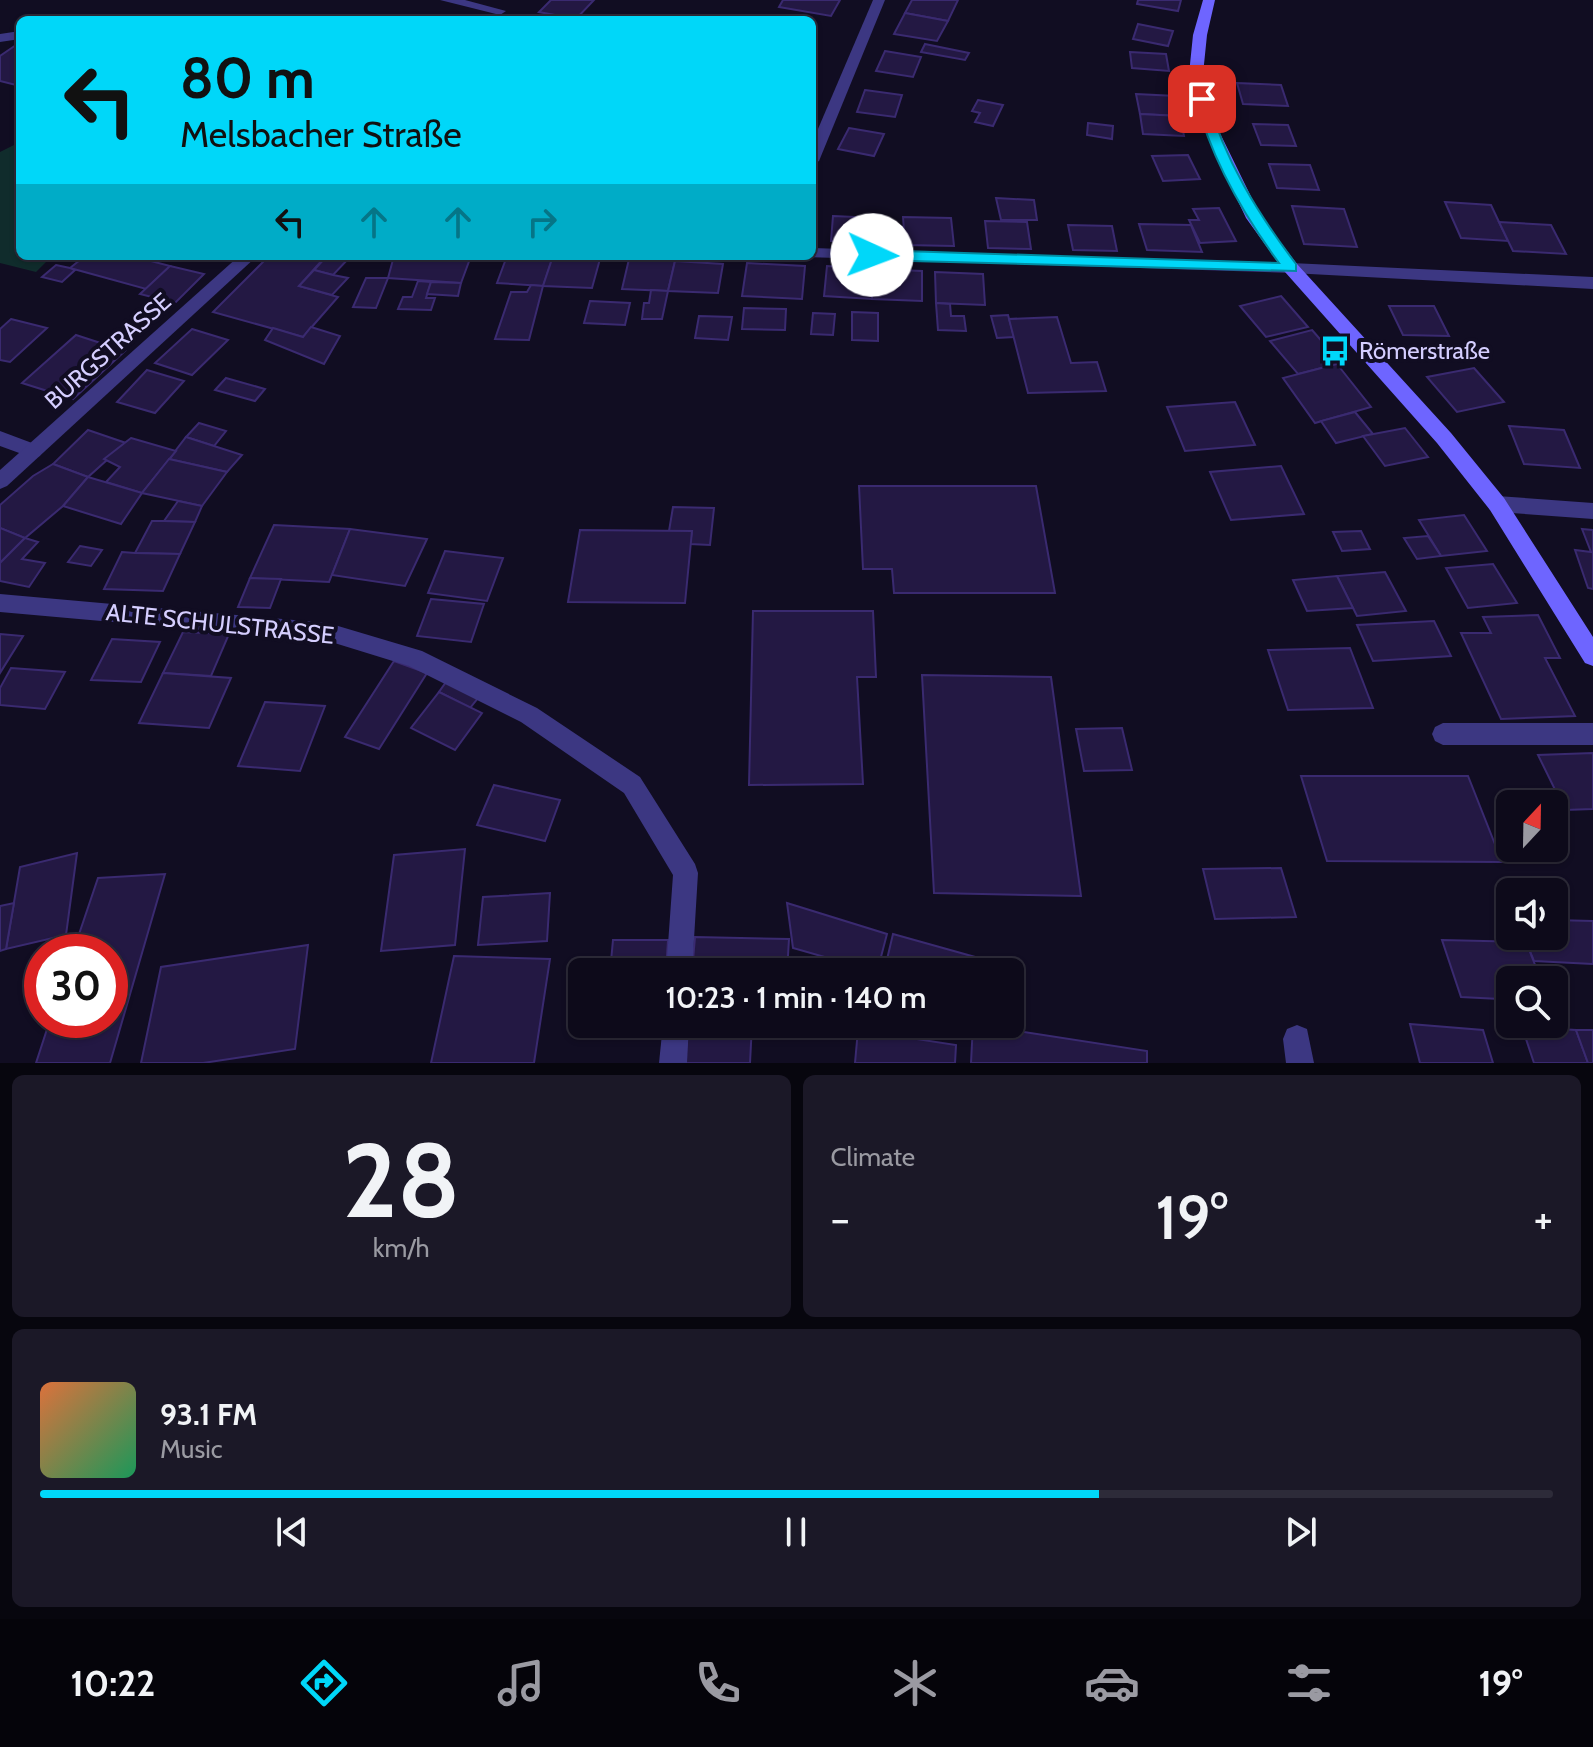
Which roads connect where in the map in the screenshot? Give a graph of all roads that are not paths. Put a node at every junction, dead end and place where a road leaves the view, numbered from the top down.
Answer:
1 (446, 0) edge
2 (512, 0) edge
3 (879, 0) edge
4 (1209, 0) edge
5 (496, 16) edge
6 (816, 151) edge
7 (816, 253) edge
8 (245, 260) edge
9 (1291, 268) junction
10 (1593, 283) edge
11 (0, 438) edge
12 (33, 451) junction
13 (0, 481) edge
14 (1497, 504) junction
15 (1593, 511) edge
16 (0, 603) edge
17 (1593, 656) edge
18 (1443, 734) dead end
19 (1593, 734) edge
20 (680, 958) edge
21 (675, 1038) edge
22 (673, 1063) edge

1 - 5 street
2 - 5 street
3 - 6 street
4 - 9 street
7 - 9 street
8 - 12 street, BURGSTRASSE
9 - 10 street
9 - 14 street
11 - 12 street
12 - 13 street, BURGSTRASSE
14 - 15 street
14 - 17 street
16 - 20 street, ALTE SCHULSTRASSE
18 - 19 street
21 - 22 street

